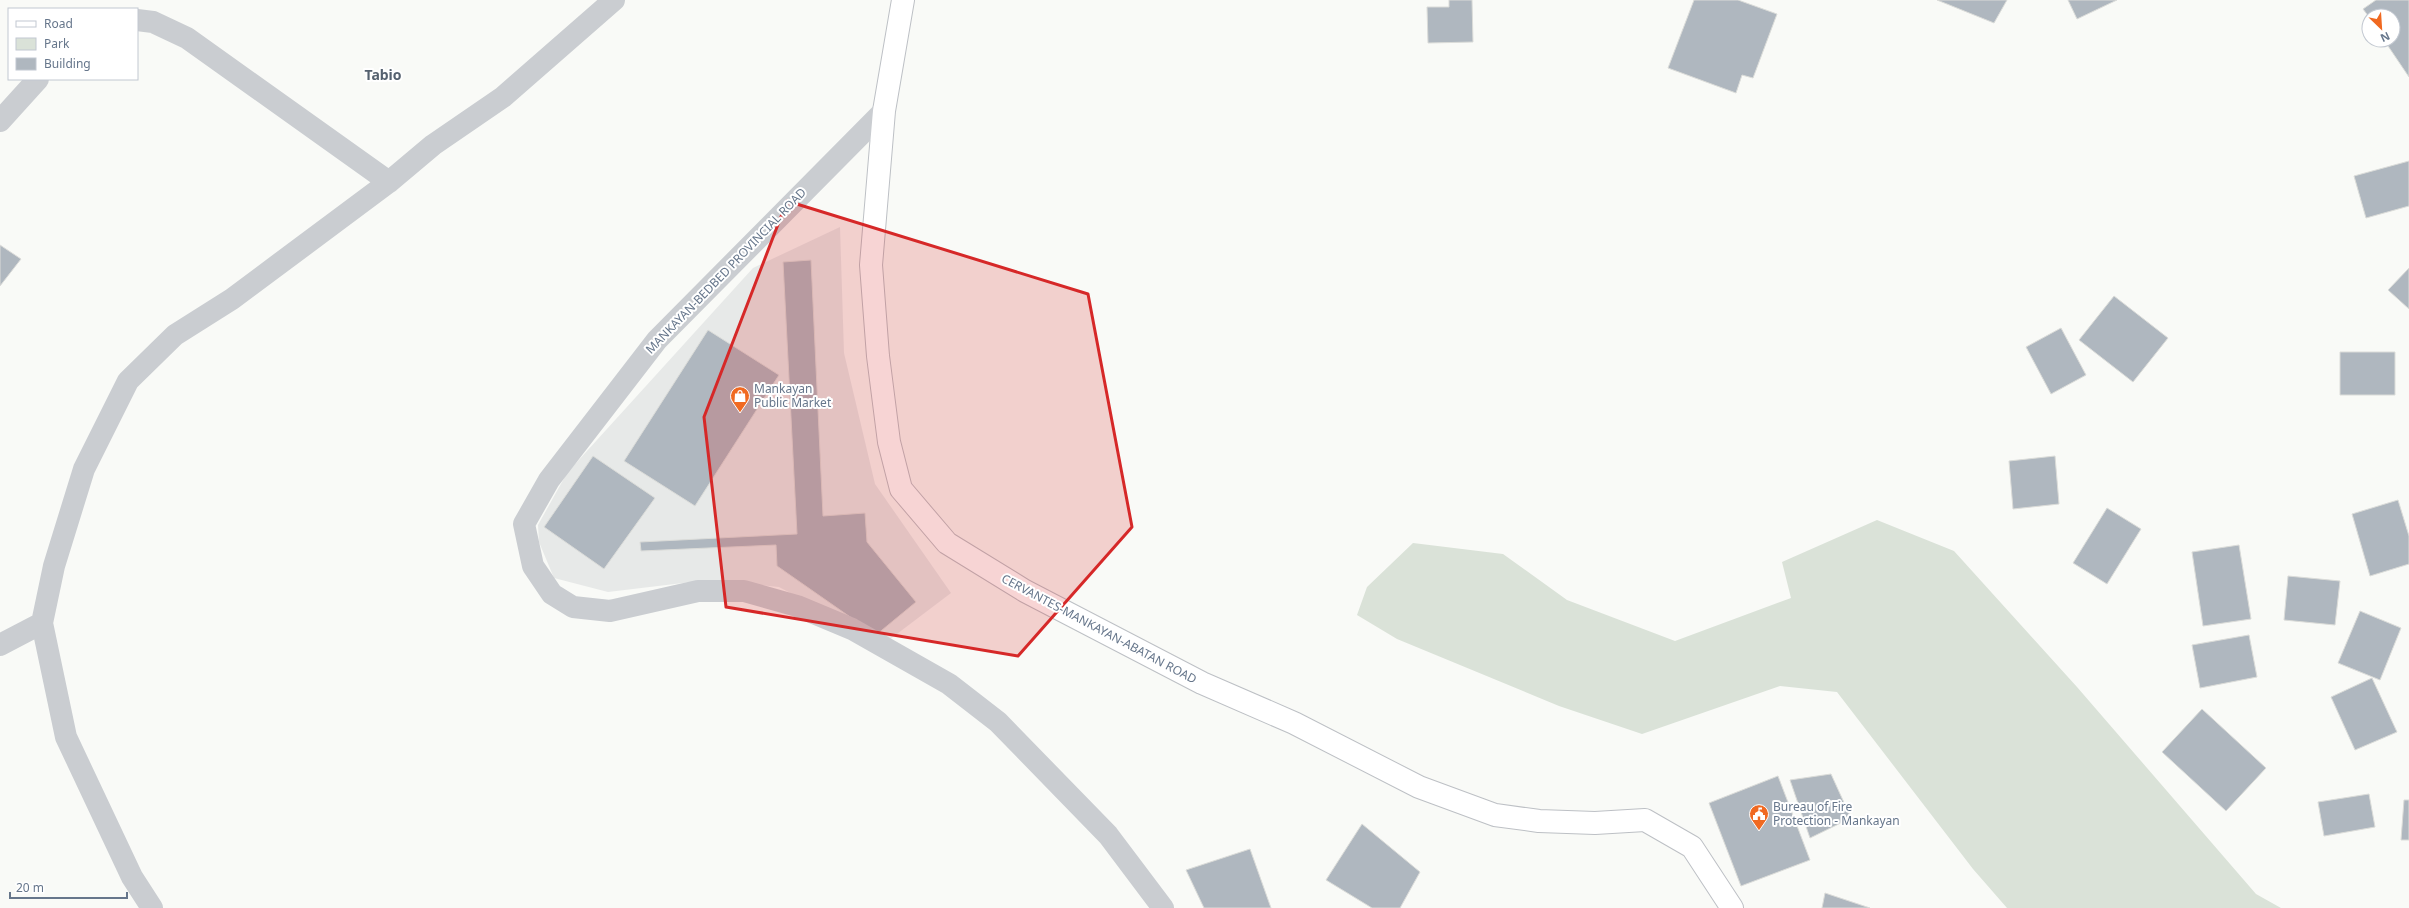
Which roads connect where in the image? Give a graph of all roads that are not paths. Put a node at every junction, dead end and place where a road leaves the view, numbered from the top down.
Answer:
1 (614, 0) edge
2 (904, 0) edge
3 (138, 20) edge
4 (37, 80) edge
5 (884, 111) junction
6 (0, 121) edge
7 (389, 182) junction
8 (42, 623) junction
9 (0, 644) edge
10 (152, 908) edge
11 (1163, 908) edge
12 (1732, 908) edge

1 - 7 street
2 - 5 main road, CERVANTES-MANKAYAN-ABATAN ROAD
3 - 7 street
4 - 6 street
5 - 11 street, MANKAYAN-BEDBED PROVINCIAL ROAD
5 - 12 main road, CERVANTES-MANKAYAN-ABATAN ROAD
7 - 8 street
8 - 9 street
8 - 10 street

